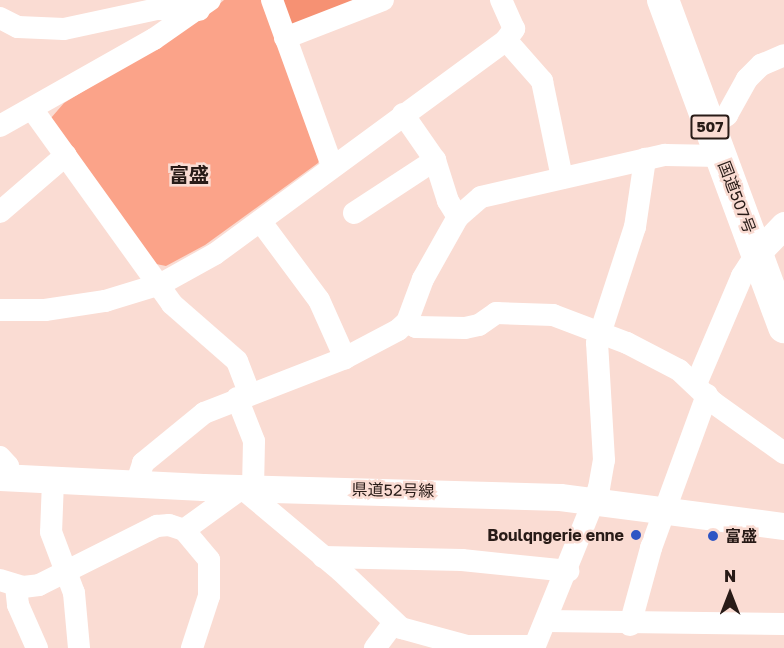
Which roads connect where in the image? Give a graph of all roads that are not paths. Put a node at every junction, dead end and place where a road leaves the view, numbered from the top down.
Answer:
1 (272, 0) edge
2 (382, 0) edge
3 (501, 0) edge
4 (663, 0) edge
5 (204, 5) edge
6 (0, 22) edge
7 (285, 38) junction
8 (506, 40) junction
9 (784, 55) edge
10 (32, 109) junction
11 (403, 114) junction
12 (0, 126) edge
13 (716, 141) junction
14 (66, 155) junction
15 (645, 159) junction
16 (435, 160) junction
17 (332, 166) junction
18 (562, 178) junction
19 (0, 212) edge
20 (354, 213) dead end
21 (458, 217) junction
22 (261, 222) junction
23 (784, 225) edge
24 (757, 253) junction
25 (161, 284) junction
26 (0, 310) edge
27 (406, 321) junction
28 (784, 327) edge
29 (599, 332) junction
30 (345, 358) junction
31 (701, 390) junction
32 (243, 396) junction
33 (784, 453) edge
34 (2, 470) edge
35 (53, 481) junction
36 (136, 485) junction
37 (248, 489) junction
38 (596, 500) junction
39 (664, 510) junction
40 (784, 526) edge
41 (184, 530) junction
42 (323, 556) junction
43 (568, 571) junction
44 (66, 572) junction
45 (8, 583) edge
46 (546, 621) junction
47 (394, 623) junction
48 (784, 624) edge
49 (630, 625) junction
50 (534, 647) edge
51 (37, 648) edge
52 (80, 648) edge
53 (192, 648) edge
54 (375, 648) edge

1 - 7 street
2 - 7 street
3 - 8 street
4 - 13 highway, 国道507号 / 507
5 - 6 street
5 - 10 street
7 - 17 street
8 - 11 street
8 - 18 street
9 - 13 street
10 - 12 street
10 - 14 street
11 - 16 street
11 - 17 street
13 - 15 street
13 - 24 highway, 国道507号 / 507
14 - 19 street
14 - 25 street
15 - 18 street
15 - 29 street
16 - 20 street
16 - 21 street
17 - 22 street
18 - 21 street
21 - 27 street
22 - 25 street
22 - 30 street
23 - 24 main road
24 - 28 highway, 国道507号 / 507
24 - 31 street
25 - 26 street
25 - 32 street
27 - 29 street
27 - 30 street
29 - 31 street
29 - 38 street
30 - 32 street
31 - 33 street
31 - 39 street
32 - 36 street
32 - 37 street
34 - 35 main road, 県道52号線
35 - 36 main road, 県道52号線
35 - 44 street
36 - 37 main road, 県道52号線
37 - 38 main road, 県道52号線
37 - 41 street
37 - 42 street
38 - 39 main road, 県道52号線
38 - 43 street
39 - 40 main road, 県道52号線
39 - 49 street
41 - 44 street
41 - 53 street
42 - 43 street
42 - 47 street
43 - 46 street
44 - 45 street
44 - 52 street
45 - 51 street
46 - 49 street
46 - 50 street
47 - 50 street
47 - 54 street
48 - 49 street

